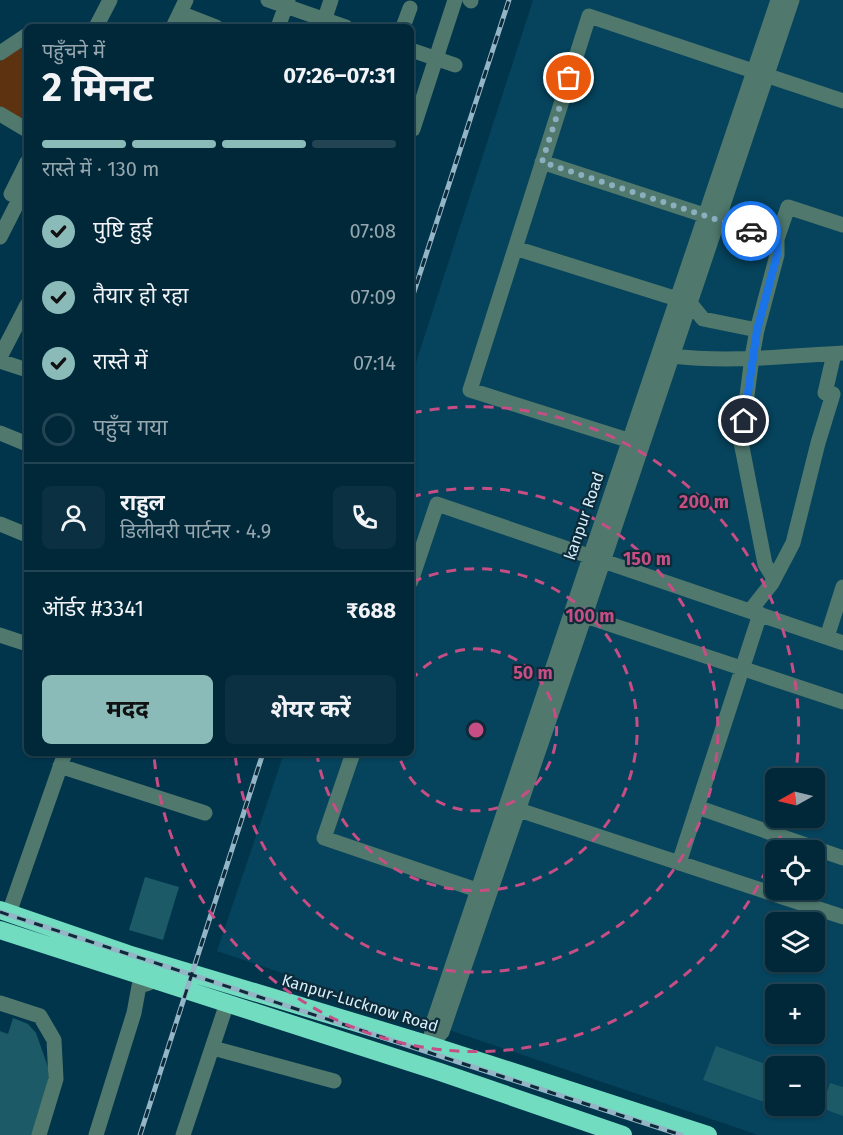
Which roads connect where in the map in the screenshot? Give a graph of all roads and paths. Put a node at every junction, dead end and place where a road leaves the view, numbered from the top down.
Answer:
1 (110, 0) edge
2 (121, 0) edge
3 (268, 0) edge
4 (331, 0) edge
5 (455, 0) edge
6 (778, 0) edge
7 (792, 0) edge
8 (287, 3) edge
9 (410, 8) dead end
10 (180, 13) edge
11 (323, 23) edge
12 (98, 24) edge
13 (109, 24) edge
14 (208, 24) edge
15 (279, 24) edge
16 (404, 24) edge
17 (24, 37) edge
18 (414, 51) edge
19 (0, 53) edge
20 (436, 58) junction
21 (454, 65) dead end
22 (760, 73) junction
23 (843, 101) edge
24 (0, 114) edge
25 (414, 126) edge
26 (24, 128) edge
27 (542, 162) junction
28 (24, 168) edge
29 (24, 190) edge
30 (0, 215) edge
31 (711, 219) junction
32 (843, 225) edge
33 (0, 237) edge
34 (777, 239) junction
35 (515, 248) junction
36 (683, 301) junction
37 (24, 310) edge
38 (757, 330) junction
39 (838, 353) edge
40 (672, 356) junction
41 (752, 357) junction
42 (0, 359) edge
43 (24, 369) edge
44 (0, 433) edge
45 (24, 443) edge
46 (635, 443) junction
47 (0, 524) edge
48 (24, 534) edge
49 (596, 559) junction
50 (414, 572) edge
51 (774, 579) junction
52 (843, 587) edge
53 (755, 613) junction
54 (585, 616) junction
55 (0, 634) edge
56 (827, 637) junction
57 (24, 643) edge
58 (843, 643) edge
59 (742, 668) junction
60 (843, 702) edge
61 (352, 756) edge
62 (62, 760) edge
63 (512, 807) junction
64 (697, 807) junction
65 (205, 813) dead end
66 (843, 858) edge
67 (679, 863) junction
68 (477, 890) junction
69 (4, 911) edge
70 (843, 917) edge
71 (0, 931) edge
72 (152, 978) junction
73 (0, 1003) edge
74 (228, 1003) junction
75 (430, 1045) junction
76 (213, 1048) junction
77 (334, 1081) dead end
78 (39, 1135) edge
79 (96, 1135) edge
80 (183, 1135) edge
81 (623, 1135) edge
82 (708, 1135) edge

1 - 12 street
2 - 13 street
3 - 8 street
4 - 11 street
5 - 20 street
6 - 22 street
7 - 22 street
8 - 11 street
8 - 15 street
9 - 16 street
10 - 14 street
17 - 19 street
18 - 20 street
20 - 21 street
20 - 25 street
22 - 23 street
22 - 27 street
22 - 31 street
24 - 26 street
27 - 31 street
27 - 35 street
28 - 30 street
29 - 33 street
31 - 34 street
31 - 36 street
32 - 34 street
34 - 38 street
35 - 36 street
35 - 46 street
36 - 38 street
36 - 40 street
36 - 46 street
37 - 42 street
38 - 41 street
39 - 41 street
39 - 51 street
40 - 41 street
40 - 46 street
41 - 51 street
42 - 43 street
44 - 45 street
46 - 49 street
47 - 48 street
49 - 50 street
49 - 53 street
49 - 54 street
49 - 63 street, kanpur Road
51 - 53 street
52 - 56 street
53 - 56 street
53 - 59 street
54 - 59 street
54 - 63 street
55 - 57 street
56 - 58 street
59 - 60 street
59 - 64 street
61 - 68 street
62 - 65 street
62 - 69 street
63 - 67 street
63 - 68 street, kanpur Road
63 - 75 street
64 - 66 street
64 - 67 street
67 - 70 street
68 - 75 street, kanpur Road
69 - 75 highway, Kanpur-Lucknow Road
71 - 72 highway
72 - 74 highway
72 - 79 street
73 - 78 street
74 - 76 street
74 - 81 highway
75 - 82 highway, Kanpur-Lucknow Road
76 - 77 street
76 - 80 street

